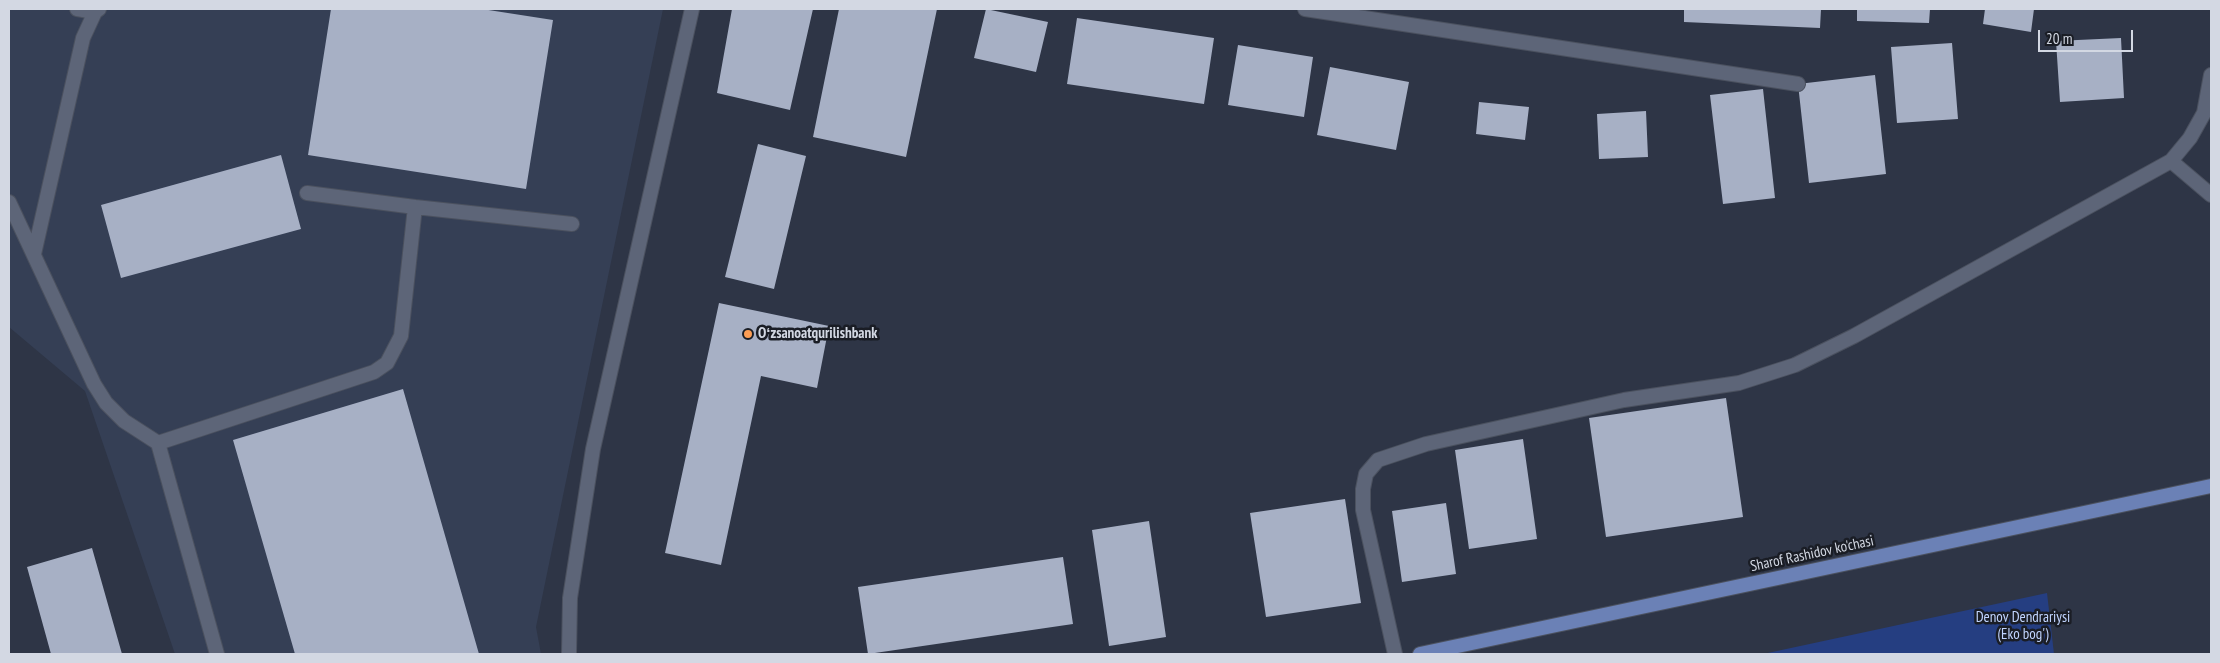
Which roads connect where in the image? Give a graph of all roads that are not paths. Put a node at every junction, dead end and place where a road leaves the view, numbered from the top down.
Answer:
1 (77, 9) edge
2 (692, 9) edge
3 (1305, 9) edge
4 (97, 10) edge
5 (2211, 75) edge
6 (1798, 84) dead end
7 (2171, 161) junction
8 (307, 193) dead end
9 (2211, 195) edge
10 (9, 202) edge
11 (415, 207) junction
12 (572, 224) dead end
13 (34, 254) junction
14 (158, 443) junction
15 (2211, 486) edge
16 (217, 654) edge
17 (569, 654) edge
18 (1395, 654) edge
19 (1420, 654) edge

1 - 4 street
2 - 17 street
3 - 6 street
4 - 13 street
5 - 7 street
7 - 9 street
7 - 18 street
8 - 11 street
10 - 13 street
11 - 12 street
11 - 14 street
13 - 14 street
14 - 16 street
15 - 19 main road, Sharof Rashidov ko'chasi

